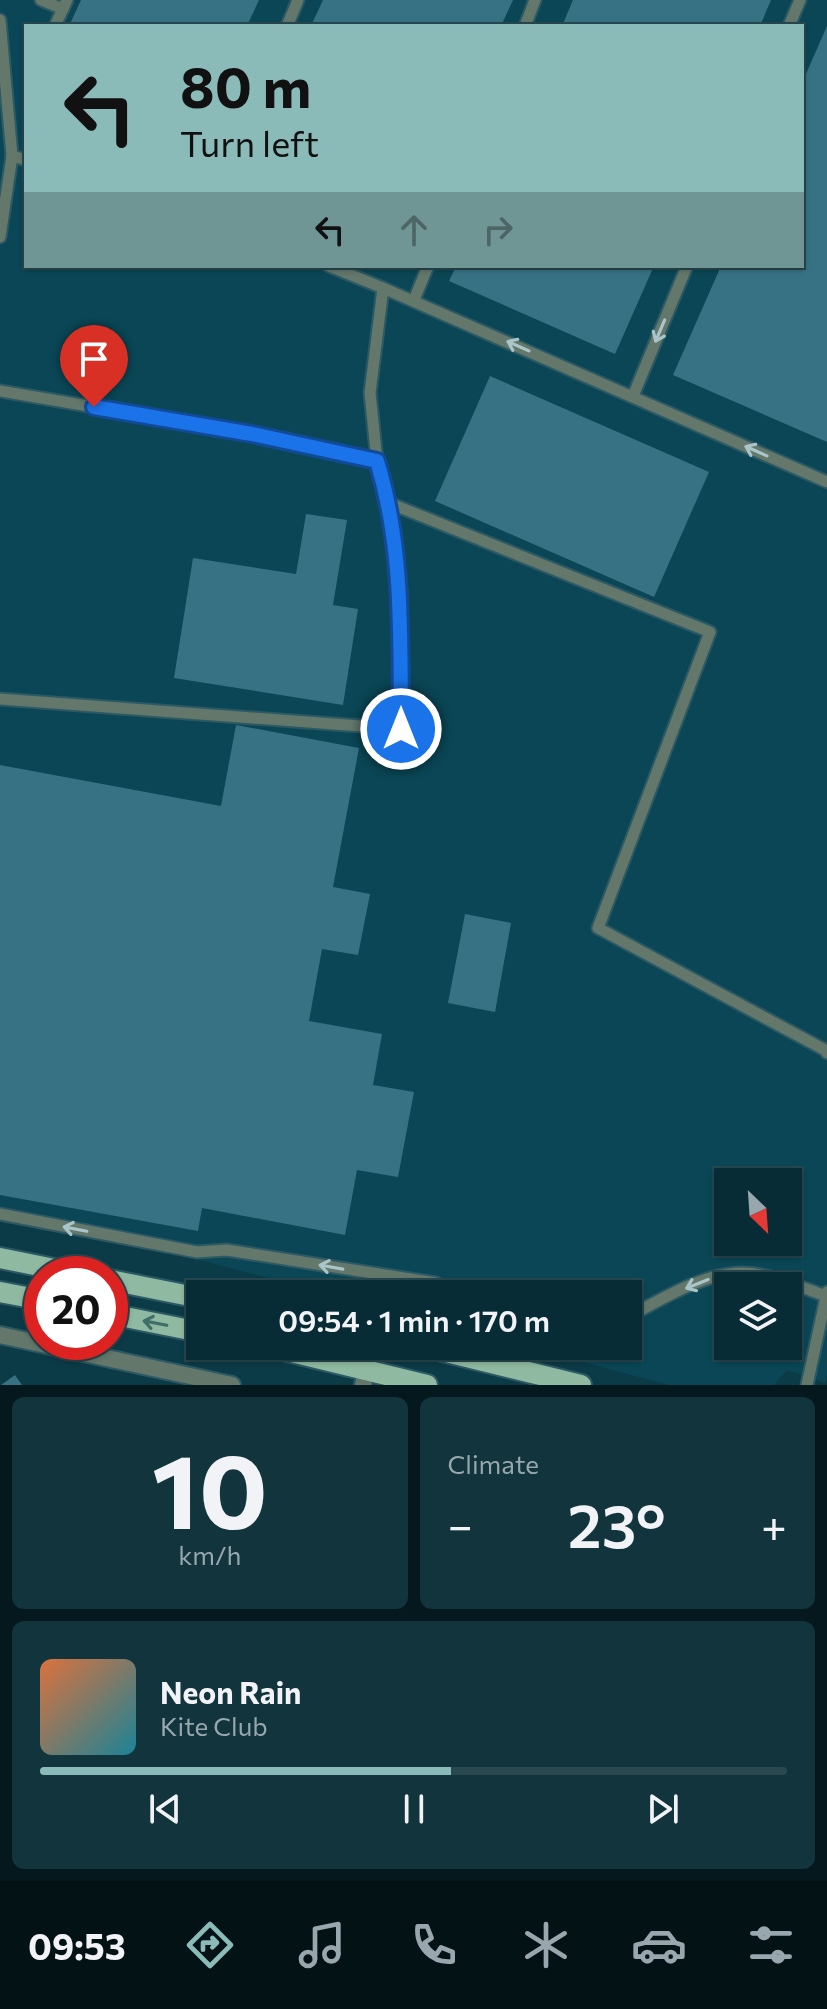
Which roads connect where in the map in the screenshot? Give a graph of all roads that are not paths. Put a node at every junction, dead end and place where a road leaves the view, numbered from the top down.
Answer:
1 (41, 0) edge
2 (298, 0) edge
3 (535, 0) edge
4 (800, 0) edge
5 (65, 4) edge
6 (0, 20) edge
7 (56, 24) edge
8 (288, 24) edge
9 (526, 24) edge
10 (790, 24) edge
11 (12, 156) junction
12 (24, 159) edge
13 (0, 237) edge
14 (334, 268) edge
15 (427, 268) edge
16 (686, 268) edge
17 (383, 288) junction
18 (414, 300) junction
19 (0, 391) edge
20 (633, 396) junction
21 (377, 461) junction
22 (827, 482) edge
23 (389, 503) junction
24 (0, 699) edge
25 (827, 1053) edge
26 (0, 1214) edge
27 (0, 1258) edge
28 (24, 1263) edge
29 (417, 1280) edge
30 (128, 1284) edge
31 (0, 1292) edge
32 (826, 1293) edge
33 (186, 1295) edge
34 (24, 1297) edge
35 (642, 1310) edge
36 (128, 1318) edge
37 (186, 1329) edge
38 (0, 1335) edge
39 (311, 1360) edge
40 (479, 1360) edge
41 (364, 1377) edge
42 (232, 1385) edge
43 (427, 1385) edge
44 (581, 1385) edge
45 (807, 1385) edge

1 - 5 lane
2 - 8 lane
3 - 9 lane
4 - 10 lane
5 - 7 lane
6 - 11 lane
11 - 12 lane
11 - 13 lane
14 - 17 lane
15 - 18 lane
16 -> 20 lane
17 - 18 lane
17 - 21 lane
20 -> 18 lane
19 - 21 lane
22 -> 20 lane
21 - 23 lane
23 - 24 lane
23 - 25 lane
29 -> 26 lane
27 - 28 main road
30 - 33 main road
31 - 34 main road
32 -> 35 lane
32 - 45 lane
37 -> 36 main road
38 - 42 street
39 - 41 main road
40 - 44 main road
41 - 43 main road

